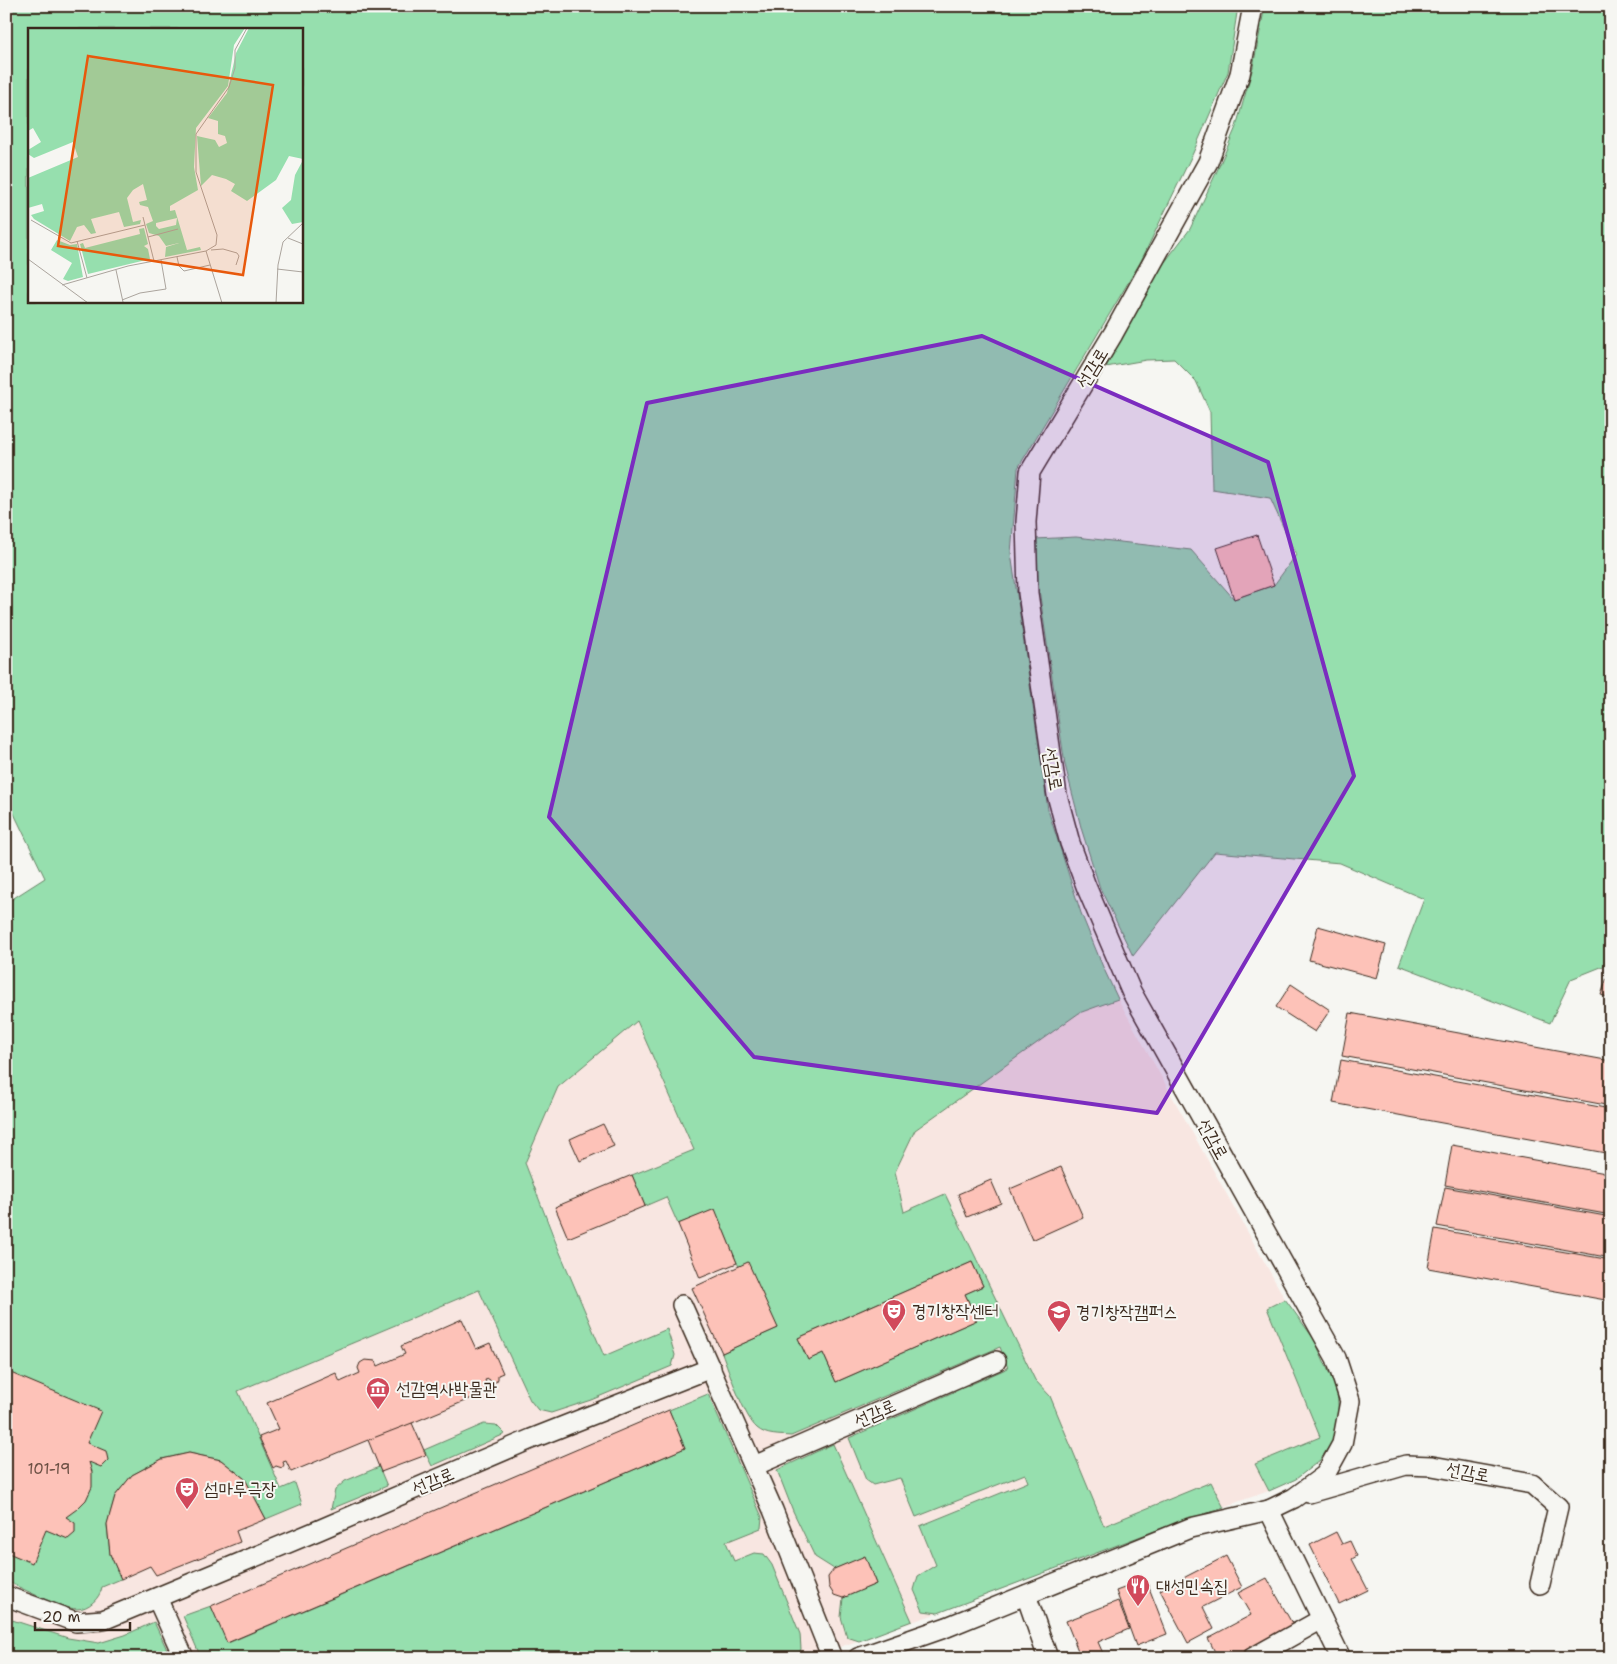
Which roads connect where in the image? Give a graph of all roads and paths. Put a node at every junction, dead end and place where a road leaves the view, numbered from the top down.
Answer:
1 (1254, 6) edge
2 (682, 1305) dead end
3 (996, 1361) dead end
4 (711, 1368) junction
5 (754, 1466) junction
6 (1294, 1498) junction
7 (1269, 1510) junction
8 (1540, 1584) dead end
9 (1026, 1595) junction
10 (6, 1596) edge
11 (157, 1598) junction
12 (1322, 1619) junction
13 (900, 1651) edge
14 (184, 1658) edge
15 (832, 1658) edge
16 (858, 1658) edge
17 (1048, 1658) edge
18 (1252, 1658) edge
19 (1341, 1658) edge

1 - 6 lane, 선감로
2 - 4 lane
3 - 5 lane, 선감로
4 - 5 lane
4 - 11 lane, 선감로
5 - 15 lane
6 - 7 lane, 선감로
6 - 8 lane, 선감로
7 - 9 lane, 선감로
7 - 12 lane
9 - 13 lane, 선감로
9 - 17 lane
10 - 11 lane, 선감로
11 - 14 lane
12 - 18 lane
12 - 19 lane
13 - 16 lane, 선감로

